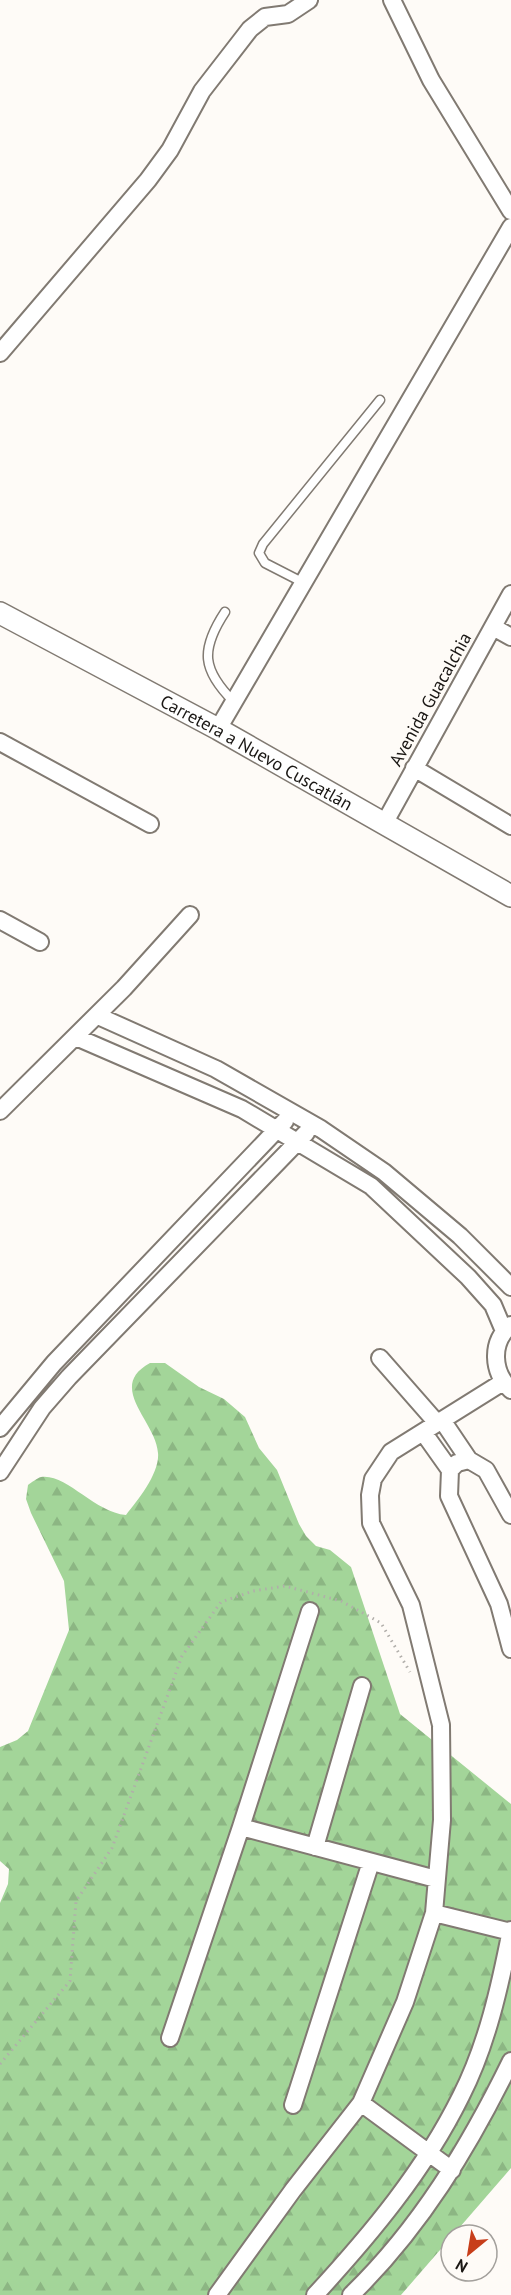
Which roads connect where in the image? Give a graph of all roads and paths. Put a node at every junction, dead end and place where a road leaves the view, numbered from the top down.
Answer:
1 (309, 0) edge
2 (392, 0) edge
3 (511, 211) edge
4 (511, 227) edge
5 (0, 353) edge
6 (380, 400) dead end
7 (304, 584) junction
8 (511, 594) edge
9 (225, 612) dead end
10 (4, 621) edge
11 (493, 627) junction
12 (511, 637) edge
13 (234, 702) junction
14 (218, 729) junction
15 (0, 741) edge
16 (414, 768) junction
17 (150, 824) dead end
18 (384, 824) junction
19 (511, 826) edge
20 (511, 896) edge
21 (190, 915) dead end
22 (0, 920) edge
23 (40, 942) dead end
24 (98, 1016) junction
25 (76, 1037) junction
26 (0, 1111) edge
27 (292, 1111) junction
28 (313, 1124) junction
29 (279, 1129) junction
30 (300, 1142) junction
31 (511, 1287) edge
32 (508, 1328) edge
33 (380, 1358) dead end
34 (507, 1386) edge
35 (434, 1425) junction
36 (0, 1428) edge
37 (469, 1460) junction
38 (450, 1470) junction
39 (0, 1472) edge
40 (511, 1515) edge
41 (310, 1611) dead end
42 (511, 1649) edge
43 (411, 1674) dead end
44 (362, 1686) dead end
45 (241, 1827) junction
46 (315, 1847) junction
47 (371, 1862) junction
48 (436, 1879) junction
49 (434, 1913) junction
50 (511, 1931) edge
51 (170, 2038) dead end
52 (511, 2061) edge
53 (0, 2064) edge
54 (361, 2103) junction
55 (293, 2105) dead end
56 (429, 2155) junction
57 (452, 2170) junction
58 (217, 2295) edge
59 (315, 2295) edge
60 (351, 2295) edge

1 - 5 street
2 - 3 street
4 - 7 street
6 - 7 lane
7 - 13 street
8 - 11 street, Avenida Guacalchia
9 - 13 lane
10 - 14 street, Carretera a Nuevo Cuscatlán
11 - 12 street
11 - 16 street, Avenida Guacalchia
13 - 14 street
14 - 18 street, Carretera a Nuevo Cuscatlán
15 - 17 street
16 - 18 street, Avenida Guacalchia
16 - 19 street
18 - 20 street, Carretera a Nuevo Cuscatlán
21 - 24 street
22 - 23 street
24 - 25 street
24 - 27 street
25 - 26 street
25 - 29 street
27 - 28 street
27 - 29 street
28 - 30 street
28 - 31 street
29 - 30 street
29 - 36 street
30 - 32 street
30 - 39 street
32 - 34 street
33 - 35 street
34 - 35 street
35 - 37 street
35 - 38 street
35 - 48 street
37 - 38 street
37 - 40 street
38 - 42 street
41 - 45 street
43 - 53 path
44 - 46 street
45 - 46 street
45 - 51 street
46 - 47 street
47 - 48 street
47 - 55 street
48 - 49 street
49 - 50 street
49 - 54 street
50 - 56 street
52 - 57 street
54 - 56 street
54 - 58 street
56 - 57 street
56 - 59 street
57 - 60 street

